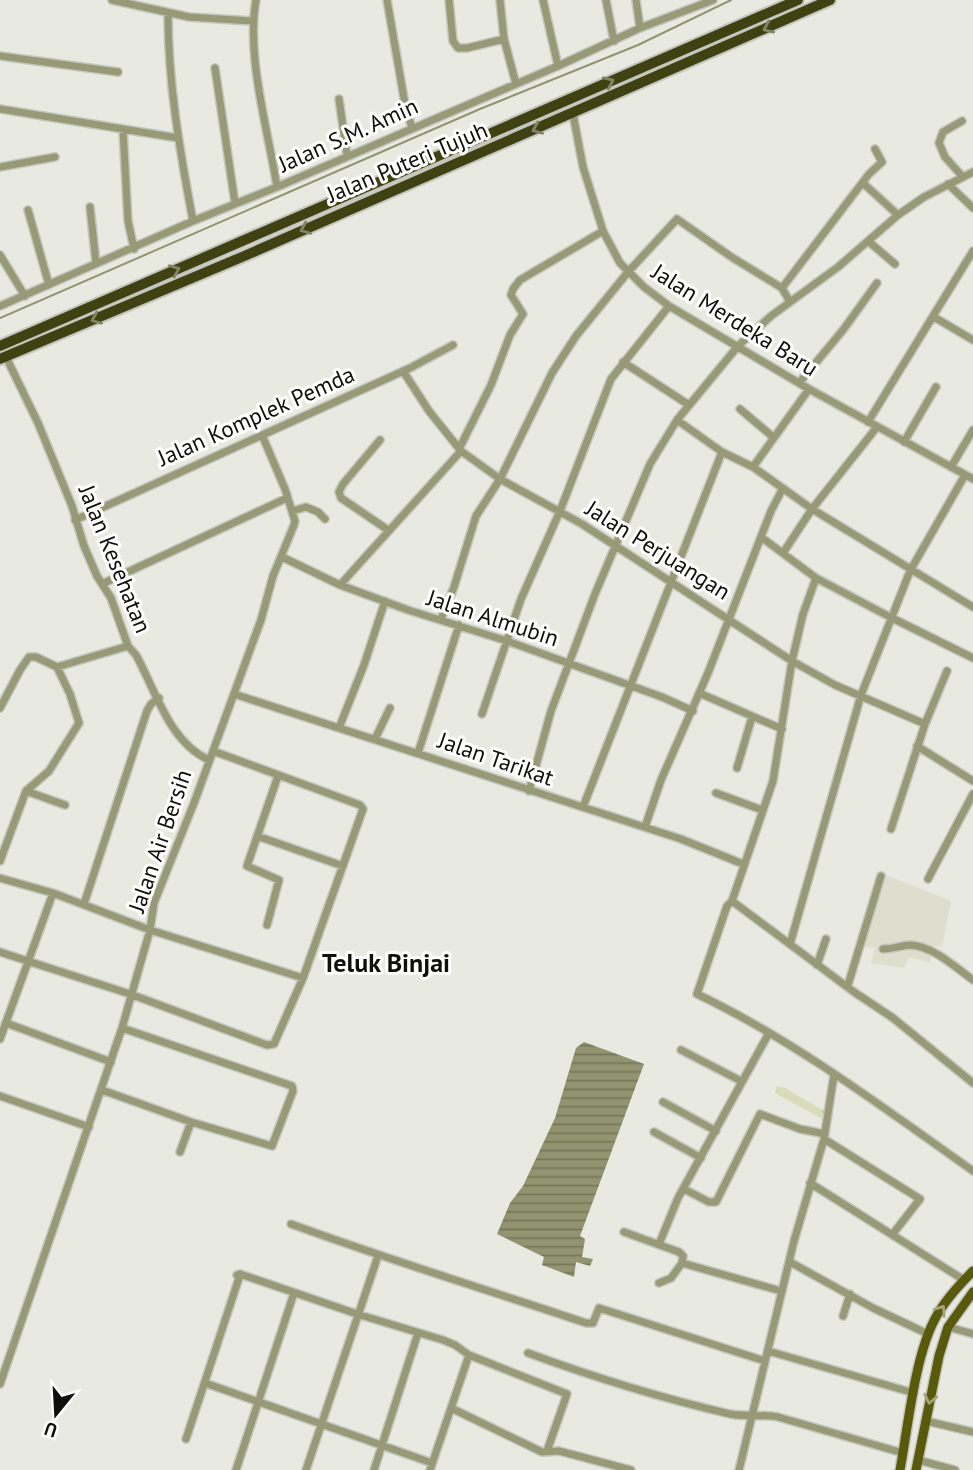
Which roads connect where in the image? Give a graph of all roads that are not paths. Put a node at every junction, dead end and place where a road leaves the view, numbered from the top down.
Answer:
1 (111, 0) edge
2 (256, 0) edge
3 (387, 0) edge
4 (449, 0) edge
5 (500, 0) edge
6 (543, 0) edge
7 (606, 0) edge
8 (636, 0) edge
9 (713, 0) edge
10 (798, 0) edge
11 (830, 0) edge
12 (696, 3) edge
13 (168, 13) junction
14 (252, 21) junction
15 (640, 28) junction
16 (504, 39) junction
17 (614, 41) junction
18 (0, 56) edge
19 (558, 66) junction
20 (215, 68) dead end
21 (118, 72) dead end
22 (516, 84) junction
23 (339, 99) dead end
24 (0, 109) edge
25 (573, 114) junction
26 (962, 121) dead end
27 (412, 128) junction
28 (123, 130) junction
29 (178, 138) junction
30 (875, 149) dead end
31 (347, 155) junction
32 (55, 157) dead end
33 (0, 167) edge
34 (973, 172) edge
35 (962, 176) junction
36 (863, 183) junction
37 (948, 184) junction
38 (277, 187) junction
39 (235, 203) junction
40 (90, 207) dead end
41 (973, 208) edge
42 (28, 210) dead end
43 (898, 215) junction
44 (192, 221) junction
45 (268, 230) junction
46 (603, 231) junction
47 (868, 241) junction
48 (273, 243) junction
49 (134, 249) junction
50 (973, 251) edge
51 (0, 255) edge
52 (96, 263) junction
53 (895, 264) dead end
54 (628, 272) junction
55 (877, 283) dead end
56 (48, 285) junction
57 (782, 288) junction
58 (24, 296) junction
59 (790, 302) junction
60 (0, 306) edge
61 (669, 306) junction
62 (934, 317) junction
63 (973, 340) edge
64 (453, 345) dead end
65 (0, 346) edge
66 (738, 346) junction
67 (3, 358) edge
68 (623, 362) junction
69 (403, 371) junction
70 (799, 383) junction
71 (936, 387) dead end
72 (809, 389) junction
73 (689, 405) junction
74 (740, 409) dead end
75 (677, 420) junction
76 (868, 422) junction
77 (877, 427) junction
78 (973, 430) edge
79 (262, 435) junction
80 (774, 437) junction
81 (380, 440) dead end
82 (904, 442) junction
83 (461, 449) junction
84 (722, 452) junction
85 (753, 467) junction
86 (951, 467) junction
87 (969, 477) edge
88 (500, 480) junction
89 (783, 488) junction
90 (287, 498) junction
91 (812, 509) junction
92 (292, 511) junction
93 (560, 511) junction
94 (325, 519) dead end
95 (75, 520) junction
96 (388, 530) junction
97 (761, 537) junction
98 (616, 546) junction
99 (783, 553) junction
100 (282, 557) junction
101 (910, 571) junction
102 (816, 578) junction
103 (671, 582) junction
104 (102, 584) junction
105 (340, 585) junction
106 (385, 601) junction
107 (973, 607) edge
108 (890, 617) junction
109 (729, 618) junction
110 (441, 619) junction
111 (459, 625) junction
112 (507, 641) junction
113 (128, 646) junction
114 (973, 657) edge
115 (792, 661) junction
116 (569, 663) junction
117 (58, 667) junction
118 (947, 671) dead end
119 (629, 687) junction
120 (699, 693) junction
121 (234, 694) junction
122 (861, 695) junction
123 (159, 698) junction
124 (0, 708) edge
125 (390, 708) dead end
126 (692, 711) junction
127 (482, 714) dead end
128 (752, 718) junction
129 (925, 723) junction
130 (339, 728) junction
131 (782, 729) junction
132 (376, 739) junction
133 (917, 746) junction
134 (213, 751) junction
135 (418, 752) junction
136 (209, 760) junction
137 (737, 768) dead end
138 (278, 776) junction
139 (972, 777) edge
140 (26, 791) junction
141 (529, 791) junction
142 (716, 793) dead end
143 (973, 794) edge
144 (65, 805) dead end
145 (583, 807) junction
146 (762, 810) junction
147 (645, 827) junction
148 (891, 829) dead end
149 (257, 836) junction
150 (0, 861) edge
151 (342, 866) junction
152 (742, 869) junction
153 (881, 876) dead end
154 (0, 878) edge
155 (928, 879) dead end
156 (53, 893) junction
157 (732, 901) junction
158 (84, 904) junction
159 (267, 925) dead end
160 (150, 930) junction
161 (827, 939) dead end
162 (790, 944) junction
163 (883, 949) dead end
164 (0, 952) edge
165 (28, 960) junction
166 (817, 964) junction
167 (303, 978) junction
168 (973, 980) edge
169 (848, 985) junction
170 (130, 994) junction
171 (6, 1023) junction
172 (122, 1028) junction
173 (769, 1033) junction
174 (0, 1040) edge
175 (681, 1050) dead end
176 (111, 1062) junction
177 (834, 1075) junction
178 (741, 1081) junction
179 (973, 1083) edge
180 (102, 1090) junction
181 (0, 1096) edge
182 (663, 1102) dead end
183 (191, 1122) junction
184 (89, 1127) junction
185 (716, 1130) junction
186 (654, 1132) dead end
187 (825, 1136) junction
188 (180, 1152) dead end
189 (701, 1158) junction
190 (973, 1171) edge
191 (810, 1183) junction
192 (684, 1189) junction
193 (291, 1224) dead end
194 (624, 1232) dead end
195 (892, 1235) junction
196 (659, 1244) junction
197 (378, 1256) junction
198 (790, 1262) junction
199 (682, 1263) junction
200 (973, 1271) edge
201 (964, 1280) junction
202 (659, 1283) dead end
203 (781, 1291) junction
204 (973, 1292) edge
205 (294, 1293) junction
206 (850, 1294) junction
207 (357, 1314) junction
208 (843, 1316) dead end
209 (948, 1327) junction
210 (418, 1332) junction
211 (928, 1334) junction
212 (973, 1334) edge
213 (768, 1351) junction
214 (528, 1353) dead end
215 (469, 1356) junction
216 (765, 1361) junction
217 (205, 1383) junction
218 (0, 1384) edge
219 (914, 1393) junction
220 (259, 1403) junction
221 (451, 1408) junction
222 (752, 1414) junction
223 (926, 1421) junction
224 (320, 1424) junction
225 (973, 1432) edge
226 (186, 1439) dead end
227 (381, 1445) junction
228 (547, 1451) junction
229 (903, 1453) junction
230 (917, 1465) edge
231 (431, 1467) edge
232 (236, 1470) edge
233 (306, 1470) edge
234 (374, 1470) edge
235 (631, 1470) edge
236 (739, 1470) edge
237 (900, 1470) edge
238 (955, 1470) edge

1 - 13 street
2 - 14 street
3 - 27 street
4 - 16 street
5 - 16 street
6 - 19 street
7 - 17 street
8 - 15 street
9 - 12 street, Jalan S.M. Amin
45 -> 10 highway, Jalan Puteri Tujuh
11 -> 25 highway, Jalan Puteri Tujuh
12 - 15 street, Jalan S.M. Amin
13 - 14 street
13 - 29 street
14 - 38 street
15 - 17 street, Jalan S.M. Amin
16 - 22 street
17 - 19 street, Jalan S.M. Amin
18 - 21 street
19 - 22 street, Jalan S.M. Amin
20 - 39 street
22 - 27 street, Jalan S.M. Amin
23 - 31 street
24 - 28 street
25 - 46 street, Jalan Merdeka Baru
25 -> 48 highway, Jalan Puteri Tujuh
26 - 35 street
27 - 31 street, Jalan S.M. Amin
28 - 29 street
28 - 49 street
29 - 44 street
30 - 36 street
31 - 38 street, Jalan S.M. Amin
32 - 33 street
34 - 35 street
35 - 37 street
36 - 43 street
36 - 57 street
37 - 41 street
37 - 43 street
38 - 39 street, Jalan S.M. Amin
39 - 44 street, Jalan S.M. Amin
40 - 52 street
42 - 56 street
43 - 47 street
44 - 49 street, Jalan S.M. Amin
45 - 48 highway
65 -> 45 highway, Jalan Puteri Tujuh
46 - 54 street, Jalan Merdeka Baru
46 - 83 street
47 - 53 street
47 - 59 street
48 -> 67 highway, Jalan Puteri Tujuh
49 - 52 street, Jalan S.M. Amin
50 - 62 street
51 - 58 street
52 - 56 street, Jalan S.M. Amin
54 - 57 street
54 - 61 street, Jalan Merdeka Baru
54 - 88 street
55 - 70 street
56 - 58 street, Jalan S.M. Amin
57 - 59 street
58 - 60 street, Jalan S.M. Amin
59 - 66 street
61 - 66 street, Jalan Merdeka Baru
61 - 68 street
62 - 63 street
62 - 76 street
64 - 69 street, Jalan Komplek Pemda
66 - 70 street, Jalan Merdeka Baru
66 - 73 street
67 - 95 street, Jalan Kesehatan
68 - 73 street
68 - 93 street
69 - 79 street, Jalan Komplek Pemda
69 - 83 street, Jalan Perjuangan
70 - 72 street, Jalan Merdeka Baru
71 - 82 street
72 - 76 street, Jalan Merdeka Baru
72 - 80 street
73 - 75 street
74 - 80 street
75 - 84 street
75 - 98 street
76 - 77 street, Jalan Merdeka Baru
77 - 82 street, Jalan Merdeka Baru
77 - 91 street
78 - 86 street
79 - 90 street
79 - 95 street, Jalan Komplek Pemda
80 - 85 street
81 - 96 street
82 - 86 street, Jalan Merdeka Baru
83 - 88 street, Jalan Perjuangan
83 - 96 street
84 - 85 street
84 - 103 street
85 - 89 street
86 - 87 street, Jalan Merdeka Baru
87 - 101 street
88 - 93 street, Jalan Perjuangan
88 - 110 street
89 - 91 street
89 - 97 street
90 - 92 street
90 - 104 street
91 - 99 street
91 - 101 street
92 - 94 street
92 - 100 street, Jalan Air Bersih
93 - 98 street, Jalan Perjuangan
93 - 112 street
95 - 104 street, Jalan Kesehatan
96 - 105 street
97 - 99 street
97 - 109 street
98 - 103 street, Jalan Perjuangan
98 - 116 street
99 - 102 street
100 - 105 street, Jalan Almubin
100 - 121 street, Jalan Air Bersih
101 - 107 street
101 - 108 street
102 - 108 street
102 - 115 street
103 - 109 street, Jalan Perjuangan
103 - 119 street
104 - 113 street, Jalan Kesehatan
105 - 106 street, Jalan Almubin
106 - 110 street, Jalan Almubin
106 - 130 street
108 - 114 street
108 - 122 street
109 - 115 street, Jalan Perjuangan
109 - 120 street
110 - 111 street, Jalan Almubin
111 - 112 street, Jalan Almubin
111 - 135 street
112 - 116 street, Jalan Almubin
112 - 127 street
113 - 117 street
113 - 123 street, Jalan Kesehatan
115 - 122 street, Jalan Perjuangan
115 - 131 street
116 - 119 street, Jalan Almubin
116 - 141 street
117 - 124 street
117 - 140 street
118 - 129 street
119 - 126 street, Jalan Almubin
119 - 145 street
120 - 126 street
120 - 128 street
121 - 130 street, Jalan Tarikat
121 - 134 street, Jalan Air Bersih
122 - 129 street, Jalan Perjuangan
122 - 162 street
123 - 136 street, Jalan Kesehatan
123 - 158 street
125 - 132 street
126 - 147 street
128 - 131 street
128 - 137 street
129 - 133 street
130 - 132 street, Jalan Tarikat
131 - 146 street
132 - 135 street, Jalan Tarikat
133 - 139 street
133 - 148 street
134 - 136 street, Jalan Air Bersih
134 - 138 street
135 - 141 street, Jalan Tarikat
136 - 160 street, Jalan Air Bersih
138 - 149 street
138 - 151 street
140 - 144 street
140 - 150 street
141 - 145 street, Jalan Tarikat
142 - 146 street
143 - 155 street
145 - 147 street, Jalan Tarikat
146 - 152 street
147 - 152 street, Jalan Tarikat
149 - 151 street
149 - 159 street
151 - 167 street
152 - 157 street
153 - 169 street
154 - 156 street
156 - 158 street
156 - 165 street
157 - 162 street
157 - 173 street
158 - 160 street
160 - 167 street
160 - 170 street, Jalan Air Bersih
161 - 166 street
162 - 166 street
163 - 168 street
164 - 165 street
165 - 170 street
165 - 171 street
166 - 169 street
167 - 170 street
169 - 179 street
170 - 172 street, Jalan Air Bersih
171 - 174 street
171 - 176 street
172 - 176 street, Jalan Air Bersih
172 - 183 street
173 - 177 street
173 - 178 street
175 - 178 street
176 - 180 street, Jalan Air Bersih
177 - 187 street
177 - 190 street
178 - 185 street
180 - 183 street
180 - 184 street, Jalan Air Bersih
181 - 184 street
182 - 185 street
183 - 188 street
184 - 218 street, Jalan Air Bersih
185 - 189 street
186 - 189 street
187 - 191 street
187 - 192 street
187 - 195 street
189 - 192 street
191 - 195 street
191 - 198 street
192 - 196 street
193 - 197 street
194 - 196 street
195 - 201 street
196 - 199 street
197 - 207 street
197 - 216 street
198 - 203 street
198 - 206 street
199 - 202 street
199 - 203 street
200 - 201 main road
211 -> 201 main road
203 - 213 street
204 - 209 main road
205 - 207 street
205 - 217 street
205 - 220 street
206 - 208 street
206 - 211 street
207 - 210 street
207 - 224 street
209 - 212 street
209 -> 223 main road
210 - 215 street
210 - 227 street
211 - 219 main road
213 - 216 street
213 - 219 street
214 - 222 street
215 - 221 street
215 - 228 street
216 - 222 street
217 - 220 street
217 - 226 street
219 - 229 main road
220 - 224 street
220 - 232 street
221 - 228 street
221 - 231 street
222 - 229 street
222 - 236 street
223 - 225 street
223 - 230 main road
224 - 227 street
224 - 233 street
227 - 231 street
227 - 234 street
228 - 235 street
229 - 237 main road
230 - 238 street

